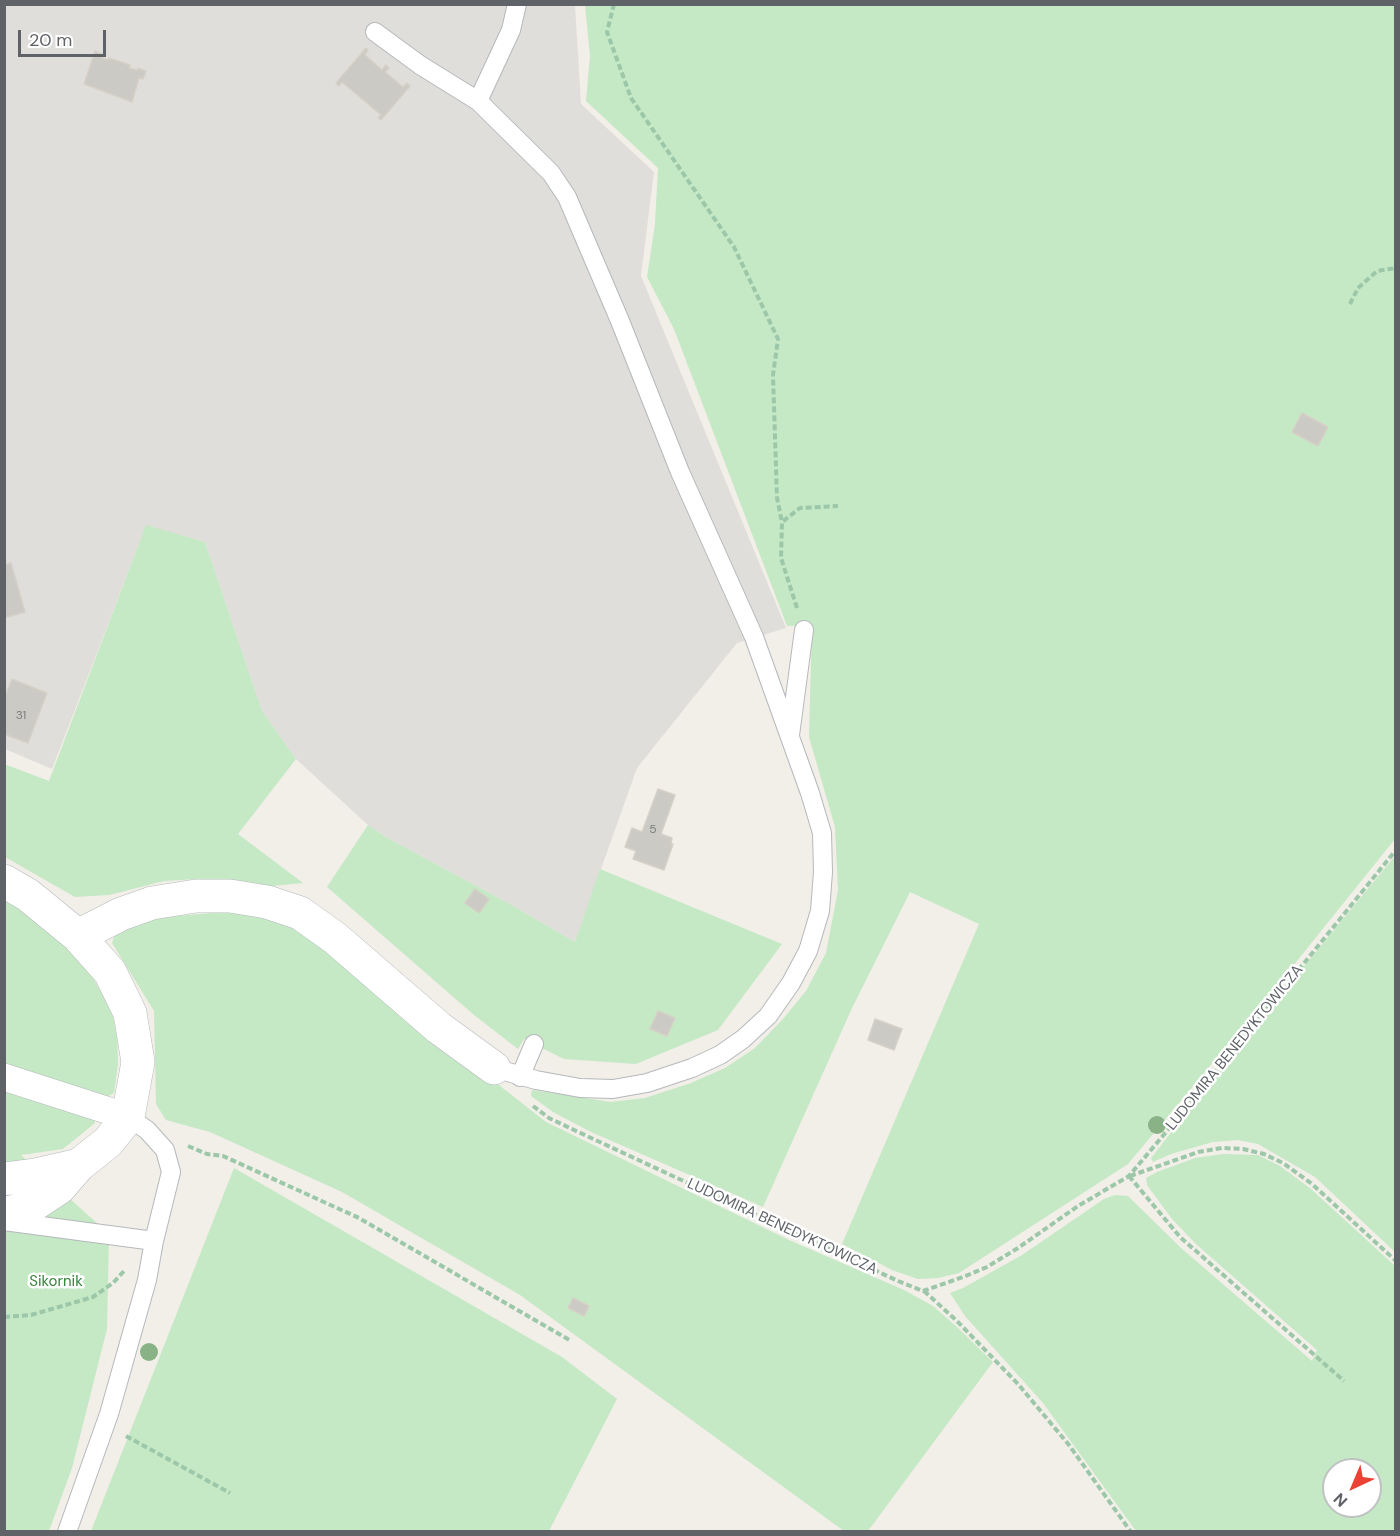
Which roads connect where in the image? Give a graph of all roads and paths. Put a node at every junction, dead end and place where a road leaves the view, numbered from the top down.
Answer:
1 (517, 4) edge
2 (614, 4) edge
3 (375, 32) dead end
4 (477, 101) junction
5 (1395, 268) edge
6 (1350, 304) dead end
7 (838, 506) dead end
8 (782, 522) junction
9 (804, 630) joint
10 (790, 739) junction
11 (1395, 850) edge
12 (4, 881) edge
13 (78, 936) junction
14 (534, 1044) dead end
15 (507, 1073) junction
16 (4, 1077) edge
17 (138, 1124) junction
18 (79, 1165) junction
19 (1129, 1176) junction
20 (4, 1179) edge
21 (4, 1214) edge
22 (4, 1221) edge
23 (154, 1241) junction
24 (1395, 1261) edge
25 (923, 1291) junction
26 (4, 1317) edge
27 (571, 1341) dead end
28 (1344, 1381) dead end
29 (105, 1425) junction
30 (230, 1493) dead end
31 (67, 1532) edge
32 (1131, 1532) edge

1 - 4 lane
2 - 8 path
3 - 4 lane
4 - 10 lane
5 - 6 path
7 - 8 path
8 - 9 path
9 - 10 lane
10 - 15 lane
11 - 19 path, LUDOMIRA BENEDYKTOWICZA
12 - 13 street
13 - 15 street
13 - 17 street
14 - 15 lane
15 - 25 path, LUDOMIRA BENEDYKTOWICZA
16 - 17 street
17 - 18 street
17 - 23 lane
17 - 27 path
18 - 20 street
18 - 21 street
19 - 24 path
19 - 25 path, LUDOMIRA BENEDYKTOWICZA
19 - 28 path
22 - 23 lane
23 - 26 path
23 - 29 lane
25 - 32 path
29 - 30 path
29 - 31 lane

